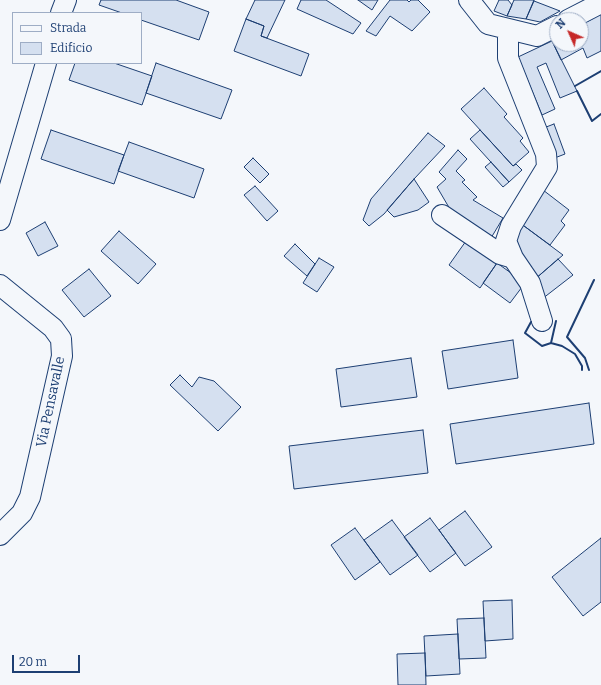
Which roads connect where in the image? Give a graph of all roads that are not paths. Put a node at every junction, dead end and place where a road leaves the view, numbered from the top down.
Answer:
1 (66, 0) edge
2 (469, 0) edge
3 (601, 3) edge
4 (60, 12) edge
5 (584, 12) edge
6 (508, 29) junction
7 (549, 30) edge
8 (46, 64) edge
9 (442, 215) dead end
10 (0, 220) edge
11 (513, 258) junction
12 (0, 285) edge
13 (542, 321) dead end
14 (0, 535) edge

1 - 4 street
2 - 6 street
3 - 5 street
6 - 7 street
6 - 11 street
8 - 10 street
9 - 11 street
11 - 13 street
12 - 14 street, Via Pensavalle

